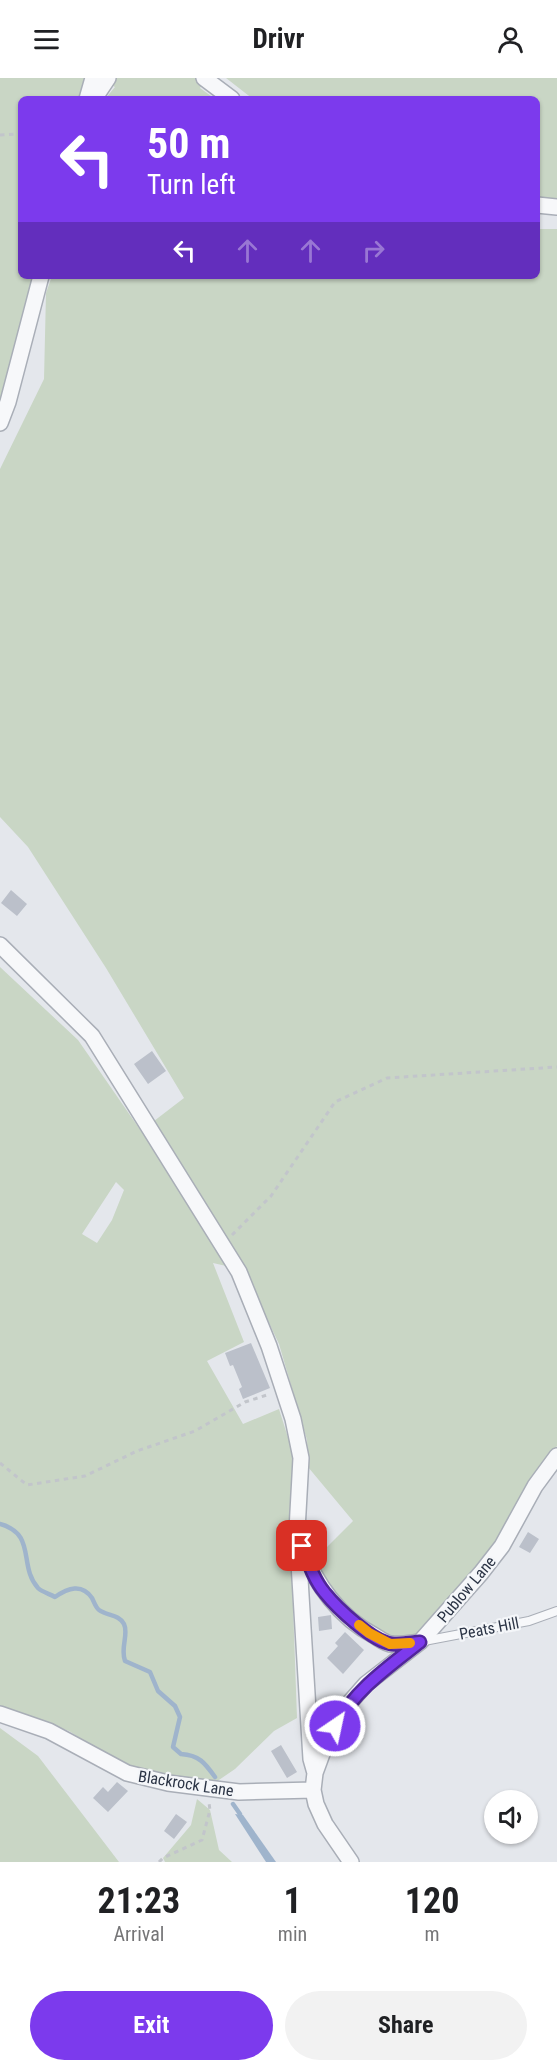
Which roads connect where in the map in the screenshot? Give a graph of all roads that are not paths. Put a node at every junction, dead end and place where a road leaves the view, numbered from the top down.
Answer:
1 (93, 78) edge
2 (108, 78) edge
3 (204, 78) edge
4 (88, 96) edge
5 (96, 96) edge
6 (228, 96) edge
7 (540, 206) edge
8 (557, 207) edge
9 (39, 279) edge
10 (0, 423) edge
11 (0, 945) edge
12 (557, 1456) edge
13 (297, 1530) junction
14 (557, 1611) edge
15 (420, 1642) junction
16 (0, 1714) edge
17 (315, 1773) junction
18 (313, 1790) junction
19 (351, 1862) edge

1 - 4 street
2 - 5 street
3 - 6 street
7 - 8 street
9 - 10 street
11 - 13 street
12 - 15 street, Publow Lane
13 - 15 street
13 - 17 street
14 - 15 lane, Peats Hill
15 - 17 street, Publow Lane
16 - 18 street, Blackrock Lane
17 - 18 street, Publow Lane
18 - 19 street, Publow Lane

